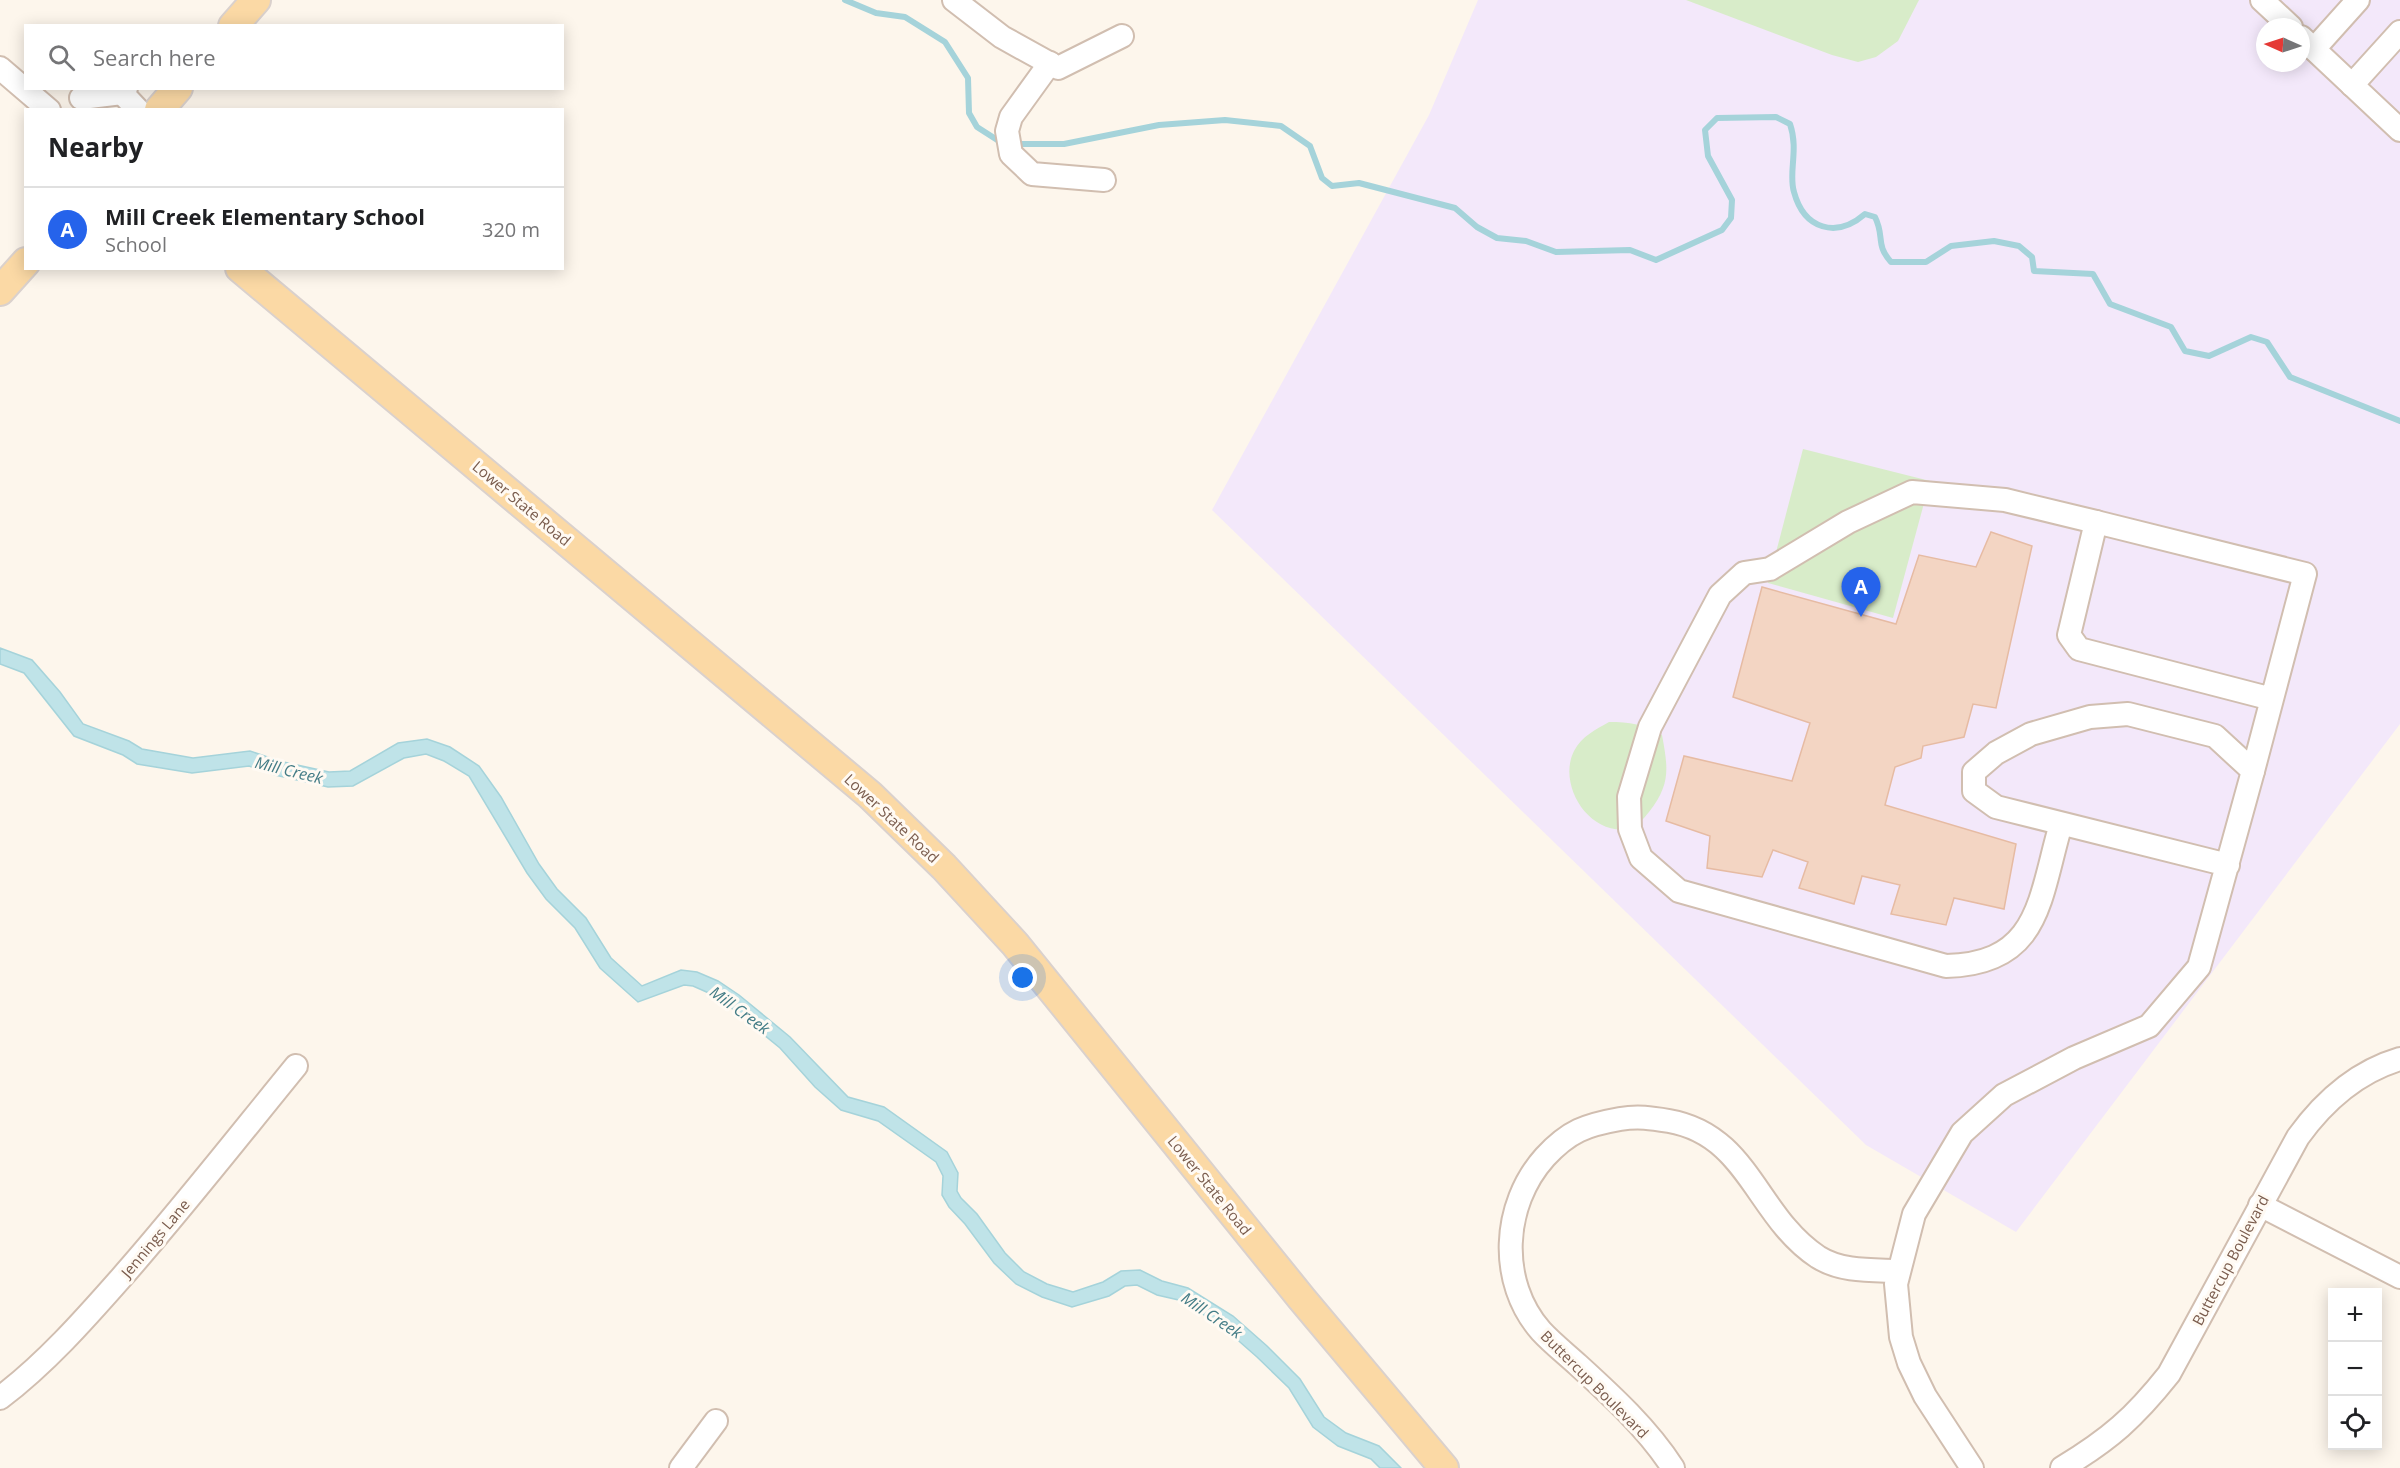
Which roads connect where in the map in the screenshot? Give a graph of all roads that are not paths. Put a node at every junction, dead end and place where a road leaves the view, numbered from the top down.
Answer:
1 (256, 0) edge
2 (954, 0) edge
3 (2358, 0) edge
4 (236, 24) edge
5 (2400, 32) edge
6 (1122, 36) dead end
7 (2310, 41) edge
8 (2310, 45) edge
9 (1050, 63) junction
10 (12, 72) edge
11 (24, 84) edge
12 (2352, 85) junction
13 (30, 90) edge
14 (176, 90) edge
15 (124, 91) edge
16 (75, 99) edge
17 (47, 108) edge
18 (137, 108) edge
19 (161, 108) edge
20 (2397, 120) edge
21 (1104, 180) dead end
22 (24, 264) edge
23 (242, 270) edge
24 (0, 291) edge
25 (2096, 522) junction
26 (2272, 699) junction
27 (2253, 771) junction
28 (2061, 824) junction
29 (2228, 865) junction
30 (2400, 1059) edge
31 (296, 1066) dead end
32 (2260, 1205) junction
33 (1898, 1271) junction
34 (2400, 1277) edge
35 (0, 1398) edge
36 (716, 1422) dead end
37 (681, 1468) edge
38 (1444, 1468) edge
39 (1673, 1468) edge
40 (1972, 1468) edge
41 (2062, 1468) edge

1 - 4 main road
2 - 9 street
3 - 7 street
5 - 12 street
6 - 9 street
8 - 12 street
9 - 21 street
10 - 11 street
12 - 20 street
13 - 17 street
14 - 19 main road
15 - 16 street
15 - 18 street
22 - 24 main road
23 - 38 main road, Lower State Road
25 - 26 street
25 - 26 street
25 - 28 street
26 - 27 street
27 - 28 street
27 - 29 street
28 - 29 street
29 - 33 street
30 - 32 street, Buttercup Boulevard
31 - 35 street, Jennings Lane
32 - 34 street
32 - 41 street, Buttercup Boulevard
33 - 39 street, Buttercup Boulevard
33 - 40 street
36 - 37 street

